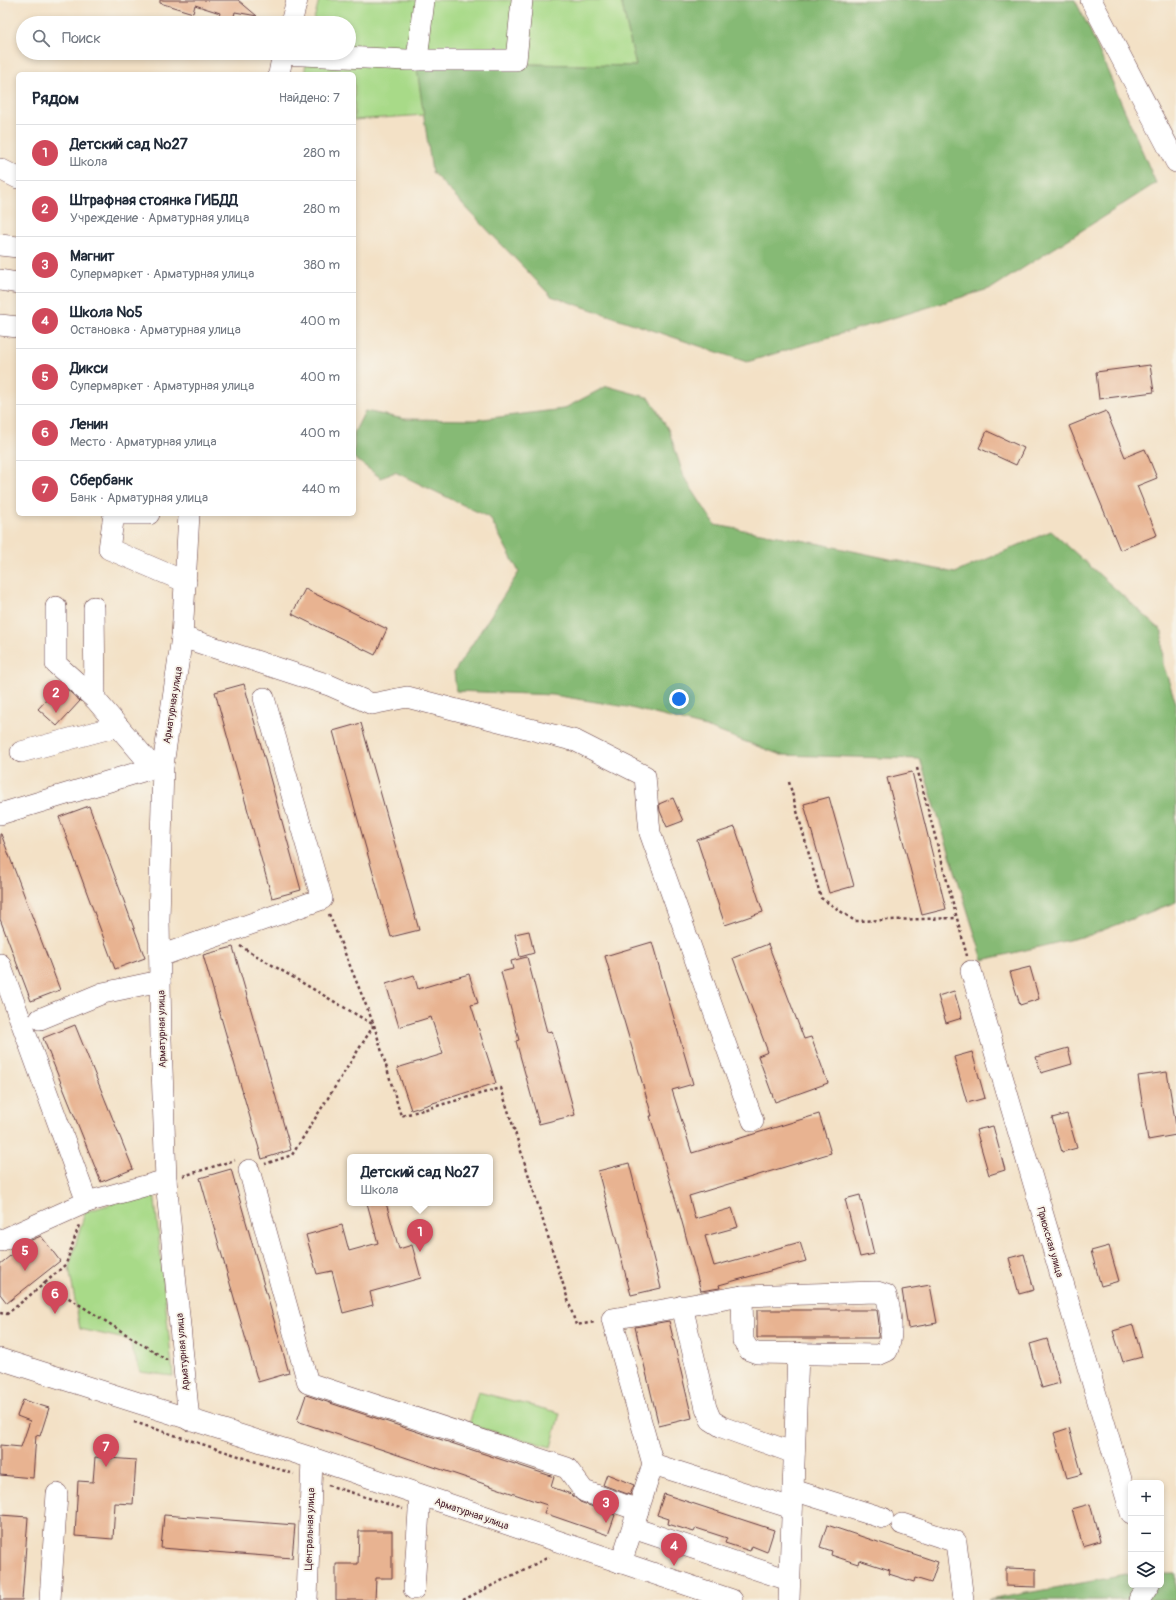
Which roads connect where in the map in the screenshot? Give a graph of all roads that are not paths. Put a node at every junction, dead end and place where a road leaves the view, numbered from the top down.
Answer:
1 (297, 0) edge
2 (424, 0) edge
3 (522, 0) edge
4 (1091, 0) edge
5 (293, 16) edge
6 (281, 60) edge
7 (417, 60) junction
8 (1176, 162) edge
9 (0, 169) edge
10 (16, 177) edge
11 (0, 245) edge
12 (16, 247) edge
13 (0, 280) edge
14 (16, 283) edge
15 (0, 325) edge
16 (16, 328) edge
17 (114, 516) edge
18 (189, 516) edge
19 (186, 582) junction
20 (56, 607) dead end
21 (94, 607) dead end
22 (182, 637) junction
23 (264, 698) dead end
24 (95, 699) junction
25 (118, 726) junction
26 (21, 752) dead end
27 (163, 765) junction
28 (0, 814) edge
29 (160, 956) junction
30 (0, 964) edge
31 (971, 972) road end
32 (160, 981) junction
33 (40, 1019) dead end
34 (754, 1121) dead end
35 (249, 1170) road end
36 (166, 1180) junction
37 (87, 1202) junction
38 (0, 1241) edge
39 (742, 1296) junction
40 (682, 1306) junction
41 (798, 1353) junction
42 (0, 1359) edge
43 (189, 1420) junction
44 (794, 1453) junction
45 (312, 1458) junction
46 (653, 1464) junction
47 (57, 1494) dead end
48 (792, 1499) junction
49 (1128, 1503) edge
50 (419, 1505) junction
51 (636, 1519) junction
52 (622, 1564) junction
53 (1147, 1588) edge
54 (414, 1589) dead end
55 (789, 1590) edge
56 (704, 1595) edge
57 (50, 1600) edge
58 (307, 1600) edge
59 (732, 1600) edge
60 (963, 1600) edge
61 (1139, 1600) edge

1 - 5 street
2 - 7 street
3 - 7 street
4 - 8 street
6 - 7 street
9 - 10 street
11 - 12 street
13 - 14 street
15 - 16 street
17 - 19 street
18 - 19 street, Арматурная улица
19 - 22 street, Арматурная улица
20 - 24 street
21 - 24 street
22 - 27 street, Арматурная улица
22 - 34 street
23 - 29 street
24 - 25 street
25 - 26 street
25 - 27 street
27 - 28 street
27 - 29 street, Арматурная улица
29 - 32 street, Арматурная улица
30 - 37 street
31 - 49 street, Приокская улица
32 - 33 street
32 - 36 street, Арматурная улица
35 - 51 street
36 - 37 street
36 - 43 street, Арматурная улица
37 - 38 street
39 - 40 street
39 - 41 street
39 - 41 street
40 - 44 street
40 - 46 street
41 - 44 street
42 - 43 street, Арматурная улица
43 - 45 street, Арматурная улица
44 - 48 street
45 - 50 street, Арматурная улица
45 - 58 street, Центральная улица
46 - 48 street
46 - 51 street
47 - 57 street
48 - 55 street
48 - 60 street
50 - 52 street, Арматурная улица
50 - 54 street
51 - 52 street
51 - 55 street
52 - 56 street, Арматурная улица
53 - 61 street
56 - 59 street, Арматурная улица

